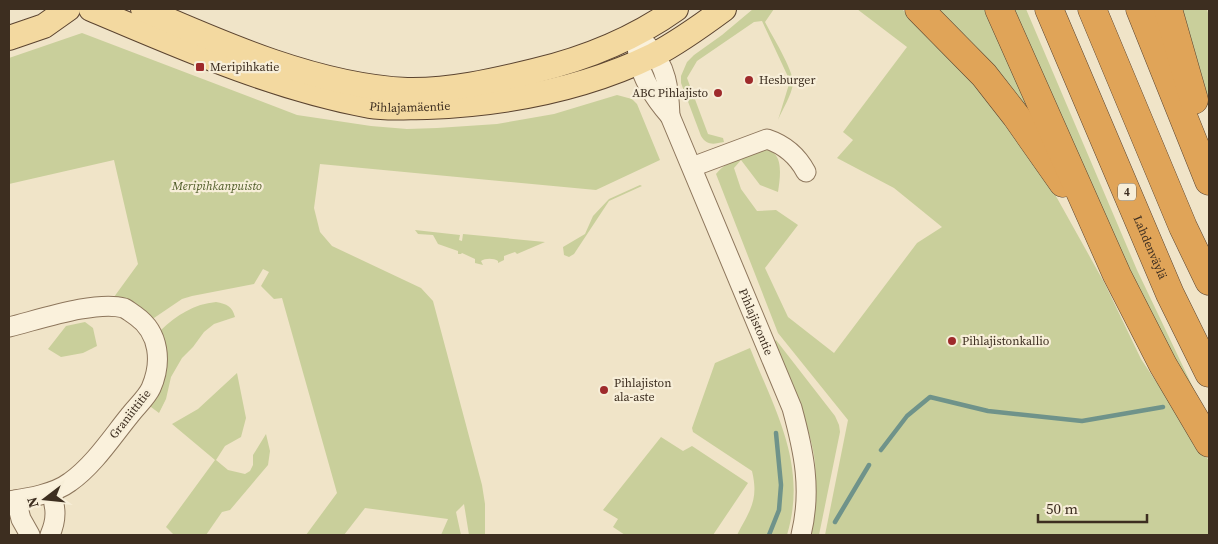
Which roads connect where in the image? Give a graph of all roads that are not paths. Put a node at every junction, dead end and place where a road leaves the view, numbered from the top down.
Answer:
1 (39, 9) edge
2 (68, 9) edge
3 (91, 9) edge
4 (143, 9) edge
5 (676, 9) edge
6 (724, 9) edge
7 (919, 9) edge
8 (999, 9) edge
9 (1049, 9) edge
10 (1092, 9) edge
11 (1140, 9) edge
12 (1168, 9) edge
13 (636, 33) junction
14 (11, 37) edge
15 (647, 58) junction
16 (1209, 144) edge
17 (692, 167) junction
18 (806, 172) dead end
19 (1209, 181) edge
20 (1117, 275) junction
21 (1209, 281) edge
22 (9, 327) edge
23 (1209, 373) edge
24 (1209, 443) edge
25 (51, 492) junction
26 (12, 500) edge
27 (30, 535) edge
28 (50, 535) edge
29 (801, 535) edge

1 - 14 main road
2 - 14 main road
3 - 15 main road, Pihlajamäentie
4 - 13 main road, Pihlajamäentie
5 - 13 main road, Pihlajamäentie
6 - 15 main road, Pihlajamäentie
7 - 20 highway
8 - 20 highway
9 - 23 highway, Lahdenväylä / 4
10 - 21 highway
11 - 19 highway
12 - 16 highway
13 - 15 street, Pihlajistontie
15 - 17 street, Pihlajistontie
17 - 18 street
17 - 29 street, Pihlajistontie
20 - 24 highway
22 - 25 street, Graniittitie
25 - 26 street, Graniittitie
25 - 28 street
26 - 27 street

